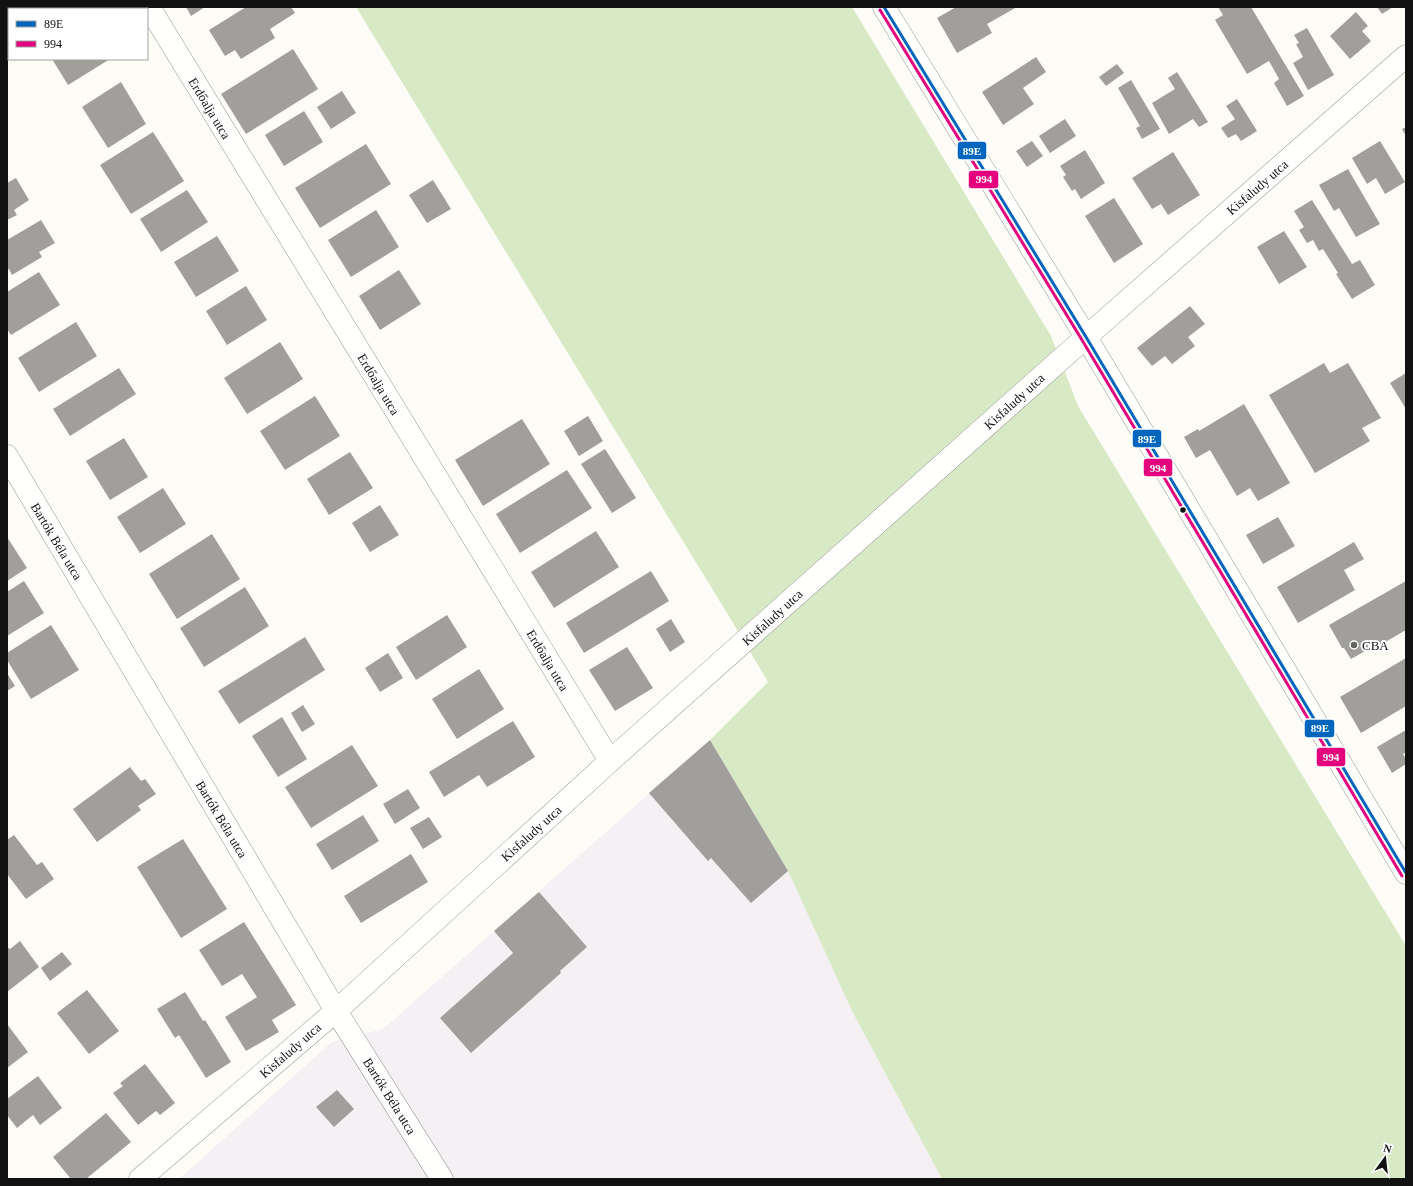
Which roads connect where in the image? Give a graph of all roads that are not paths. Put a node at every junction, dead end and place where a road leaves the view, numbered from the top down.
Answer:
1 (149, 7) edge
2 (884, 7) edge
3 (1406, 56) edge
4 (1086, 337) junction
5 (7, 456) edge
6 (610, 761) junction
7 (1406, 873) edge
8 (336, 1011) junction
9 (140, 1179) edge
10 (442, 1179) edge

1 - 6 street, Erdőalja utca
2 - 4 street
3 - 4 street, Kisfaludy utca
4 - 6 street, Kisfaludy utca
4 - 7 street
5 - 8 street, Bartók Béla utca
6 - 8 street, Kisfaludy utca
8 - 9 street, Kisfaludy utca
8 - 10 street, Bartók Béla utca

